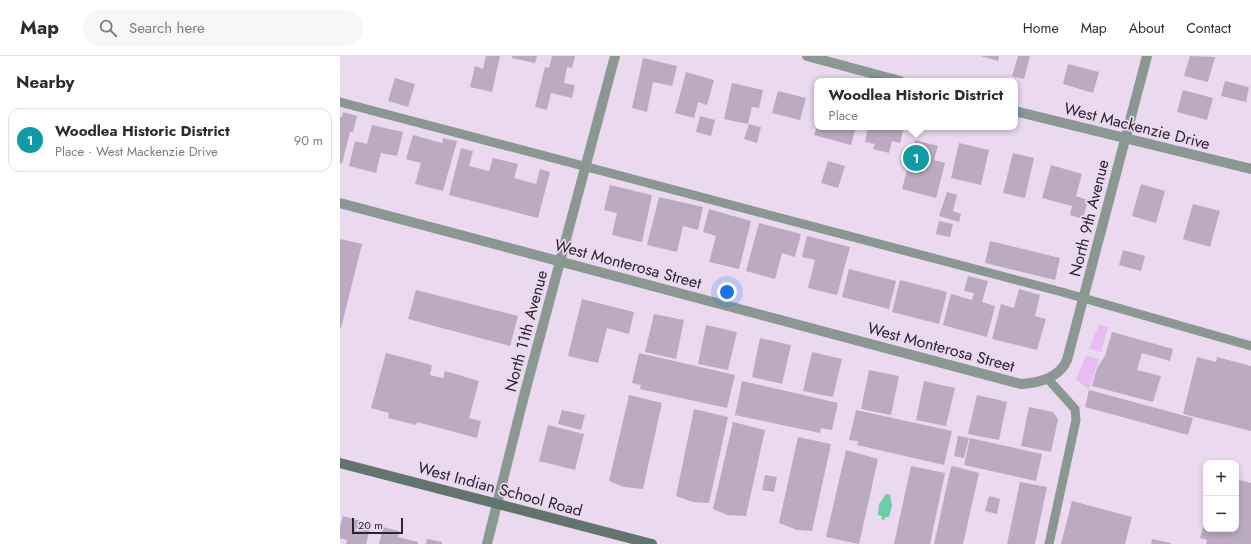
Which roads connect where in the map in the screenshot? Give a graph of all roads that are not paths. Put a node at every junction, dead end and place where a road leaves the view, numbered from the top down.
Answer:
1 (615, 56) edge
2 (807, 56) edge
3 (1147, 56) edge
4 (889, 78) edge
5 (340, 102) edge
6 (1018, 112) edge
7 (1124, 139) junction
8 (585, 165) junction
9 (1251, 169) edge
10 (340, 203) edge
11 (560, 261) junction
12 (1084, 298) junction
13 (1251, 346) edge
14 (1048, 379) junction
15 (340, 463) edge
16 (498, 504) junction
17 (487, 544) edge
18 (652, 544) edge
19 (1049, 544) edge

1 - 8 street, North 11th Avenue
2 - 4 street
3 - 7 street, North 9th Avenue
5 - 8 lane
6 - 7 street, West Mackenzie Drive
7 - 9 street, West Mackenzie Drive
7 - 12 street, North 9th Avenue
8 - 11 street, North 11th Avenue
8 - 12 lane
10 - 11 street, West Monterosa Street
11 - 14 street, West Monterosa Street
11 - 16 street, North 11th Avenue
12 - 13 lane
12 - 14 street, North 9th Avenue
14 - 19 lane
15 - 16 main road, West Indian School Road
16 - 17 street, North 11th Avenue
16 - 18 main road, West Indian School Road

